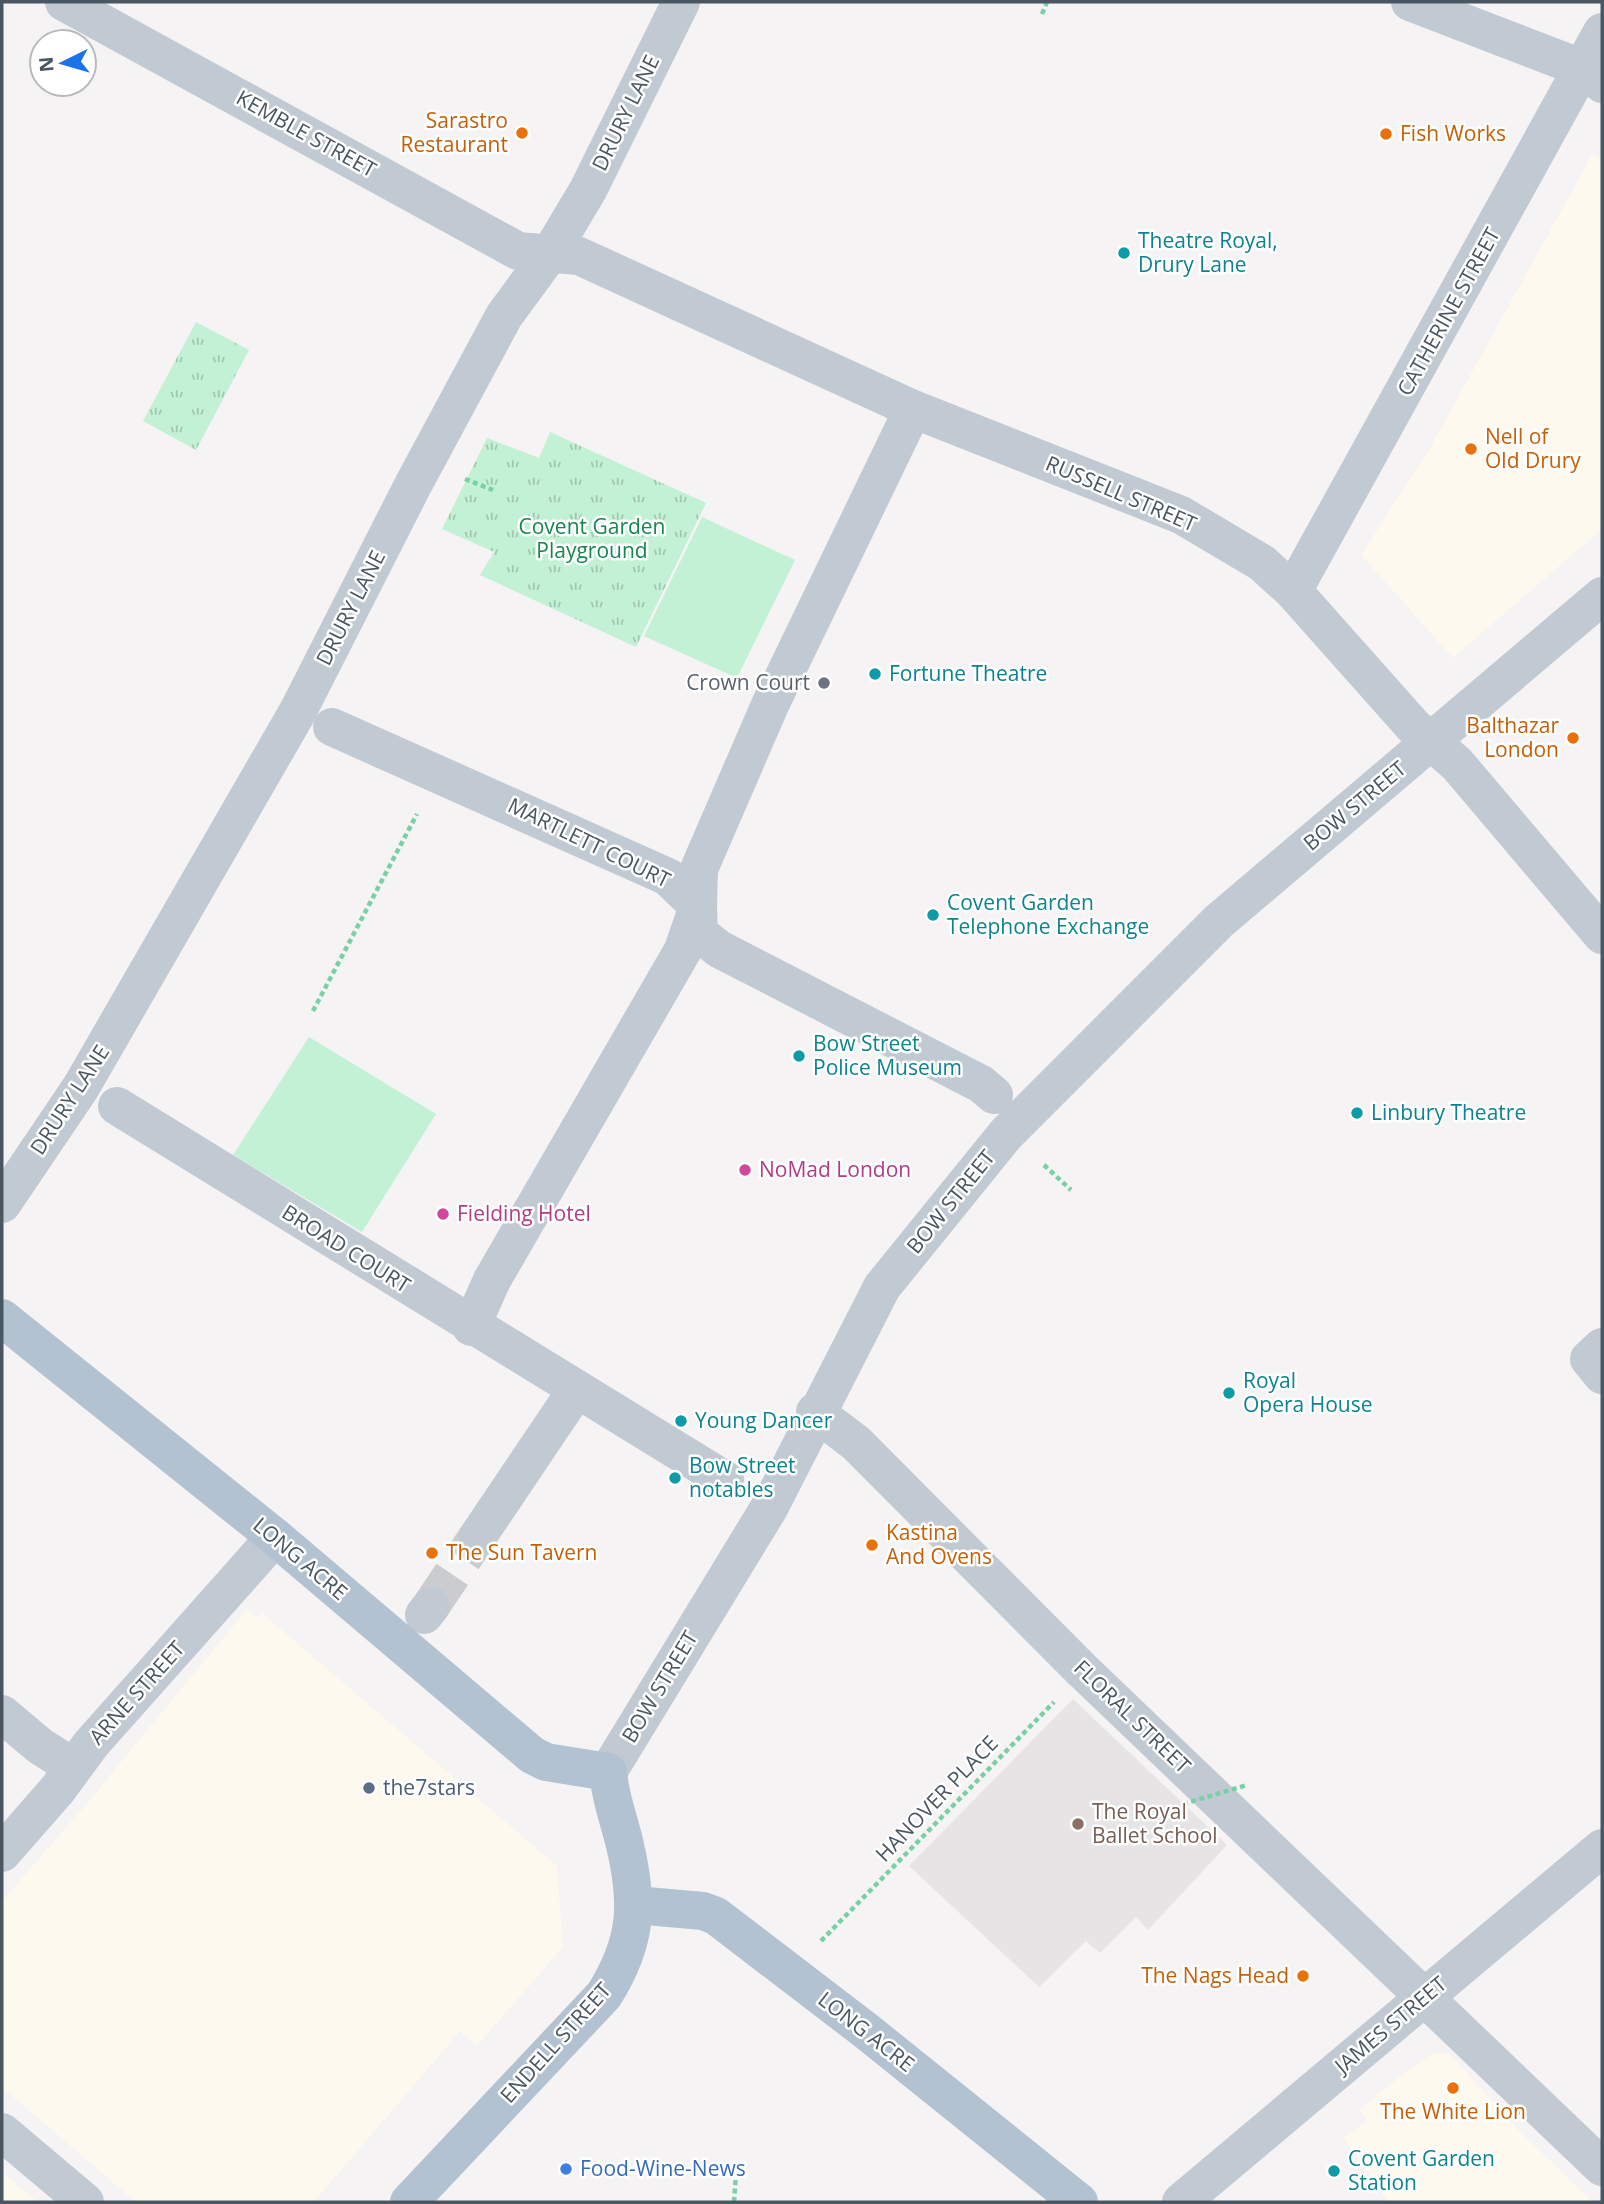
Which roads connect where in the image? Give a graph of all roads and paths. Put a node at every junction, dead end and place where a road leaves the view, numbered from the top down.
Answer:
1 (64, 2) edge
2 (681, 2) edge
3 (1047, 2) edge
4 (1410, 2) edge
5 (1042, 14) dead end
6 (1602, 32) edge
7 (1593, 76) edge
8 (551, 253) junction
9 (913, 409) junction
10 (458, 476) dead end
11 (493, 490) dead end
12 (1293, 592) junction
13 (1602, 596) edge
14 (331, 727) dead end
15 (1431, 742) junction
16 (438, 773) junction
17 (698, 906) junction
18 (1602, 935) edge
19 (313, 1011) dead end
20 (994, 1095) dead end
21 (117, 1106) dead end
22 (1044, 1165) dead end
23 (1071, 1190) dead end
24 (2, 1204) edge
25 (2, 1318) edge
26 (471, 1327) junction
27 (1602, 1347) edge
28 (1602, 1375) edge
29 (577, 1389) junction
30 (815, 1412) junction
31 (725, 1480) dead end
32 (478, 1536) tunnel mouth
33 (275, 1537) junction
34 (1082, 1670) junction
35 (2, 1714) edge
36 (73, 1767) junction
37 (608, 1772) junction
38 (1247, 1784) dead end
39 (1183, 1804) dead end
40 (1602, 1848) edge
41 (2, 1853) edge
42 (635, 1905) junction
43 (813, 1950) dead end
44 (1423, 1997) junction
45 (2, 2132) edge
46 (1602, 2167) edge
47 (736, 2175) dead end
48 (85, 2202) edge
49 (409, 2202) edge
50 (734, 2202) edge
51 (1079, 2202) edge
52 (1181, 2202) edge

1 - 8 street, KEMBLE STREET
2 - 8 street, DRURY LANE
3 - 5 path
4 - 7 street
6 - 7 street, CATHERINE STREET
7 - 12 street, CATHERINE STREET
8 - 9 street, RUSSELL STREET
8 - 24 street, DRURY LANE
9 - 12 street, RUSSELL STREET
9 - 17 street
10 - 11 path
12 - 15 street, RUSSELL STREET
13 - 15 street, BOW STREET
14 - 16 street, MARTLETT COURT
15 - 18 street, RUSSELL STREET
15 - 30 street, BOW STREET
16 - 17 street, MARTLETT COURT
16 - 19 path
17 - 20 street
17 - 26 street
21 - 26 street, BROAD COURT
22 - 23 path
25 - 33 main road, LONG ACRE
26 - 29 street, BROAD COURT
27 - 28 street
29 - 31 street, BROAD COURT
29 - 32 street
30 - 34 street, FLORAL STREET
30 - 37 street, BOW STREET
33 - 36 street, ARNE STREET
33 - 37 main road, LONG ACRE
34 - 43 path, HANOVER PLACE
34 - 44 street, FLORAL STREET
35 - 36 street
36 - 41 street, ARNE STREET
37 - 42 main road, ENDELL STREET
38 - 39 path, bridge
40 - 44 street, JAMES STREET
42 - 49 main road, ENDELL STREET
42 - 51 main road, LONG ACRE
44 - 46 street, FLORAL STREET
44 - 52 street, JAMES STREET
45 - 48 street
47 - 50 path

